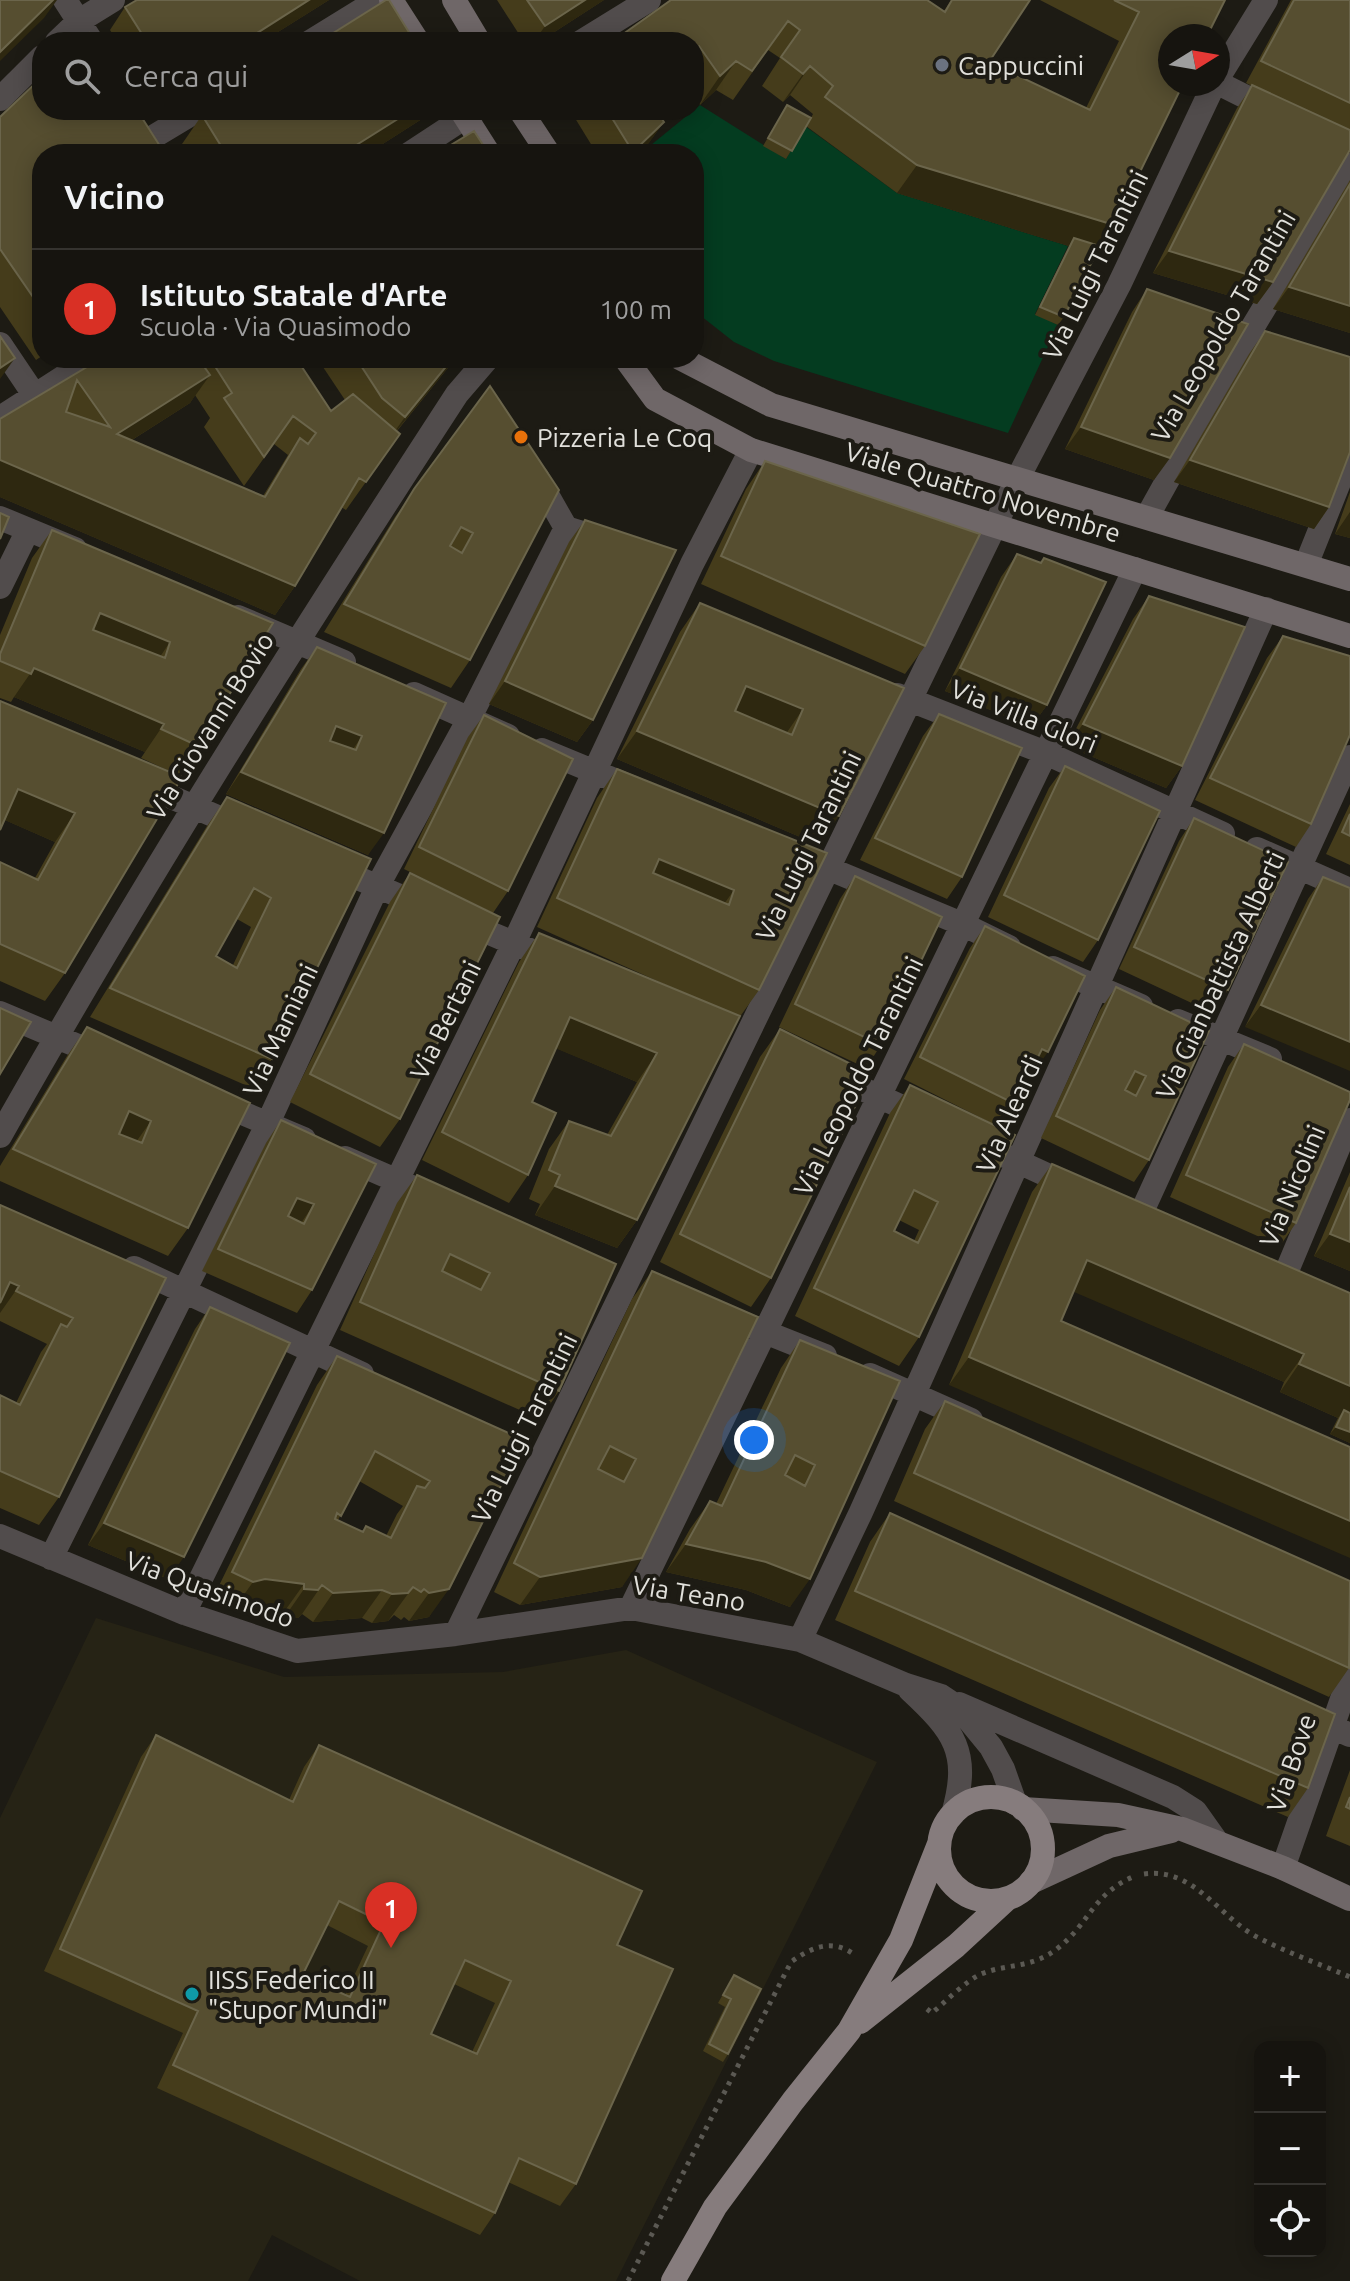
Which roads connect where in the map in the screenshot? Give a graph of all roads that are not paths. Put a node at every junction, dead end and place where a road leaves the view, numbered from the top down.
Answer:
1 (65, 0) edge
2 (113, 0) edge
3 (378, 0) edge
4 (391, 0) edge
5 (454, 0) edge
6 (649, 0) edge
7 (1266, 0) edge
8 (79, 21) junction
9 (67, 32) edge
10 (86, 32) edge
11 (326, 32) edge
12 (412, 32) edge
13 (473, 32) edge
14 (597, 32) edge
15 (1230, 60) edge
16 (32, 67) edge
17 (1230, 88) edge
18 (1210, 96) edge
19 (0, 99) edge
20 (181, 120) edge
21 (457, 120) edge
22 (472, 120) edge
23 (527, 120) edge
24 (1297, 122) edge
25 (153, 137) edge
26 (423, 144) edge
27 (484, 144) edge
28 (542, 144) edge
29 (1350, 165) edge
30 (1119, 285) junction
31 (1148, 295) edge
32 (1222, 320) edge
33 (1251, 330) junction
34 (1279, 339) edge
35 (0, 344) edge
36 (78, 368) edge
37 (480, 368) edge
38 (484, 368) edge
39 (632, 368) edge
40 (699, 368) edge
41 (35, 396) junction
42 (492, 396) edge
43 (0, 418) edge
44 (751, 450) junction
45 (1350, 455) edge
46 (529, 462) edge
47 (1018, 478) junction
48 (1147, 517) junction
49 (0, 518) edge
50 (996, 524) junction
51 (566, 528) junction
52 (28, 530) junction
53 (608, 540) edge
54 (664, 556) edge
55 (99, 559) edge
56 (692, 564) junction
57 (1306, 565) junction
58 (1135, 569) junction
59 (1350, 579) edge
60 (0, 587) edge
61 (211, 606) edge
62 (1266, 609) junction
63 (670, 611) junction
64 (698, 622) edge
65 (1350, 636) edge
66 (296, 641) junction
67 (368, 673) edge
68 (397, 686) edge
69 (882, 690) edge
70 (911, 700) junction
71 (469, 719) junction
72 (1046, 753) junction
73 (1350, 757) edge
74 (594, 772) junction
75 (124, 776) edge
76 (667, 802) edge
77 (192, 806) junction
78 (1174, 812) junction
79 (263, 837) edge
80 (306, 856) edge
81 (799, 857) edge
82 (1299, 868) junction
83 (828, 869) junction
84 (377, 887) junction
85 (1350, 890) edge
86 (962, 924) junction
87 (514, 943) junction
88 (572, 968) edge
89 (1095, 988) junction
90 (0, 1013) edge
91 (56, 1037) junction
92 (737, 1037) junction
93 (1221, 1039) junction
94 (771, 1051) edge
95 (127, 1066) edge
96 (812, 1067) edge
97 (1293, 1068) edge
98 (197, 1095) edge
99 (880, 1095) junction
100 (1350, 1120) edge
101 (268, 1123) junction
102 (0, 1136) edge
103 (1018, 1163) junction
104 (397, 1181) junction
105 (455, 1205) edge
106 (114, 1259) edge
107 (621, 1276) junction
108 (1312, 1283) edge
109 (185, 1290) junction
110 (656, 1290) edge
111 (697, 1305) edge
112 (765, 1331) junction
113 (315, 1351) junction
114 (385, 1386) edge
115 (914, 1394) junction
116 (987, 1426) edge
117 (0, 1536) edge
118 (51, 1558) junction
119 (631, 1608) junction
120 (184, 1613) junction
121 (456, 1634) junction
122 (800, 1640) junction
123 (1350, 1676) edge
124 (906, 1685) junction
125 (941, 1696) junction
126 (1276, 1702) edge
127 (1342, 1732) edge
128 (1019, 1806) junction
129 (953, 1814) junction
130 (1182, 1829) junction
131 (1217, 1842) junction
132 (939, 1844) junction
133 (1283, 1868) junction
134 (1031, 1882) junction
135 (1007, 1899) junction
136 (1350, 1899) edge
137 (891, 1982) junction
138 (673, 2281) edge

1 - 8 street
2 - 8 street
3 - 11 street
4 - 12 main road
5 - 13 main road
6 - 14 street
7 - 15 street, Via Luigi Tarantini
8 - 9 street
8 - 10 street
16 - 19 street
17 - 24 street
18 - 30 street, Via Luigi Tarantini
20 - 25 street
21 - 26 street
22 - 27 main road
23 - 28 main road
29 - 33 street, Via Leopoldo Tarantini
30 - 31 street
30 - 47 street, Via Luigi Tarantini
32 - 33 street
33 - 34 street
33 - 48 street, Via Leopoldo Tarantini
35 - 41 street
36 - 41 street
37 - 66 street, Via Giovanni Bovio
38 - 42 street
39 - 44 main road, Viale Quattro Novembre
40 - 47 main road, Viale Quattro Novembre
41 - 43 street
44 - 50 main road, Viale Quattro Novembre
44 - 56 street, Via Bertani
45 - 57 street
46 - 51 street
47 - 48 main road, Viale Quattro Novembre
47 - 50 street, Via Luigi Tarantini
48 - 57 main road, Viale Quattro Novembre
49 - 52 street
50 - 58 main road, Viale Quattro Novembre
50 - 70 street, Via Luigi Tarantini
51 - 53 street
51 - 71 street, Via Mamiani
52 - 55 street
52 - 60 street
54 - 56 street
56 - 63 street, Via Bertani
57 - 59 main road, Viale Quattro Novembre
58 - 62 main road, Viale Quattro Novembre
58 - 72 street, Via Leopoldo Tarantini
61 - 66 street
62 - 65 main road, Viale Quattro Novembre
62 - 78 street, Via Aleardi
63 - 64 street
63 - 74 street, Via Bertani
66 - 67 street
66 - 77 street, Via Giovanni Bovio
68 - 71 street
69 - 70 street, Via Villa Glori
70 - 72 street, Via Villa Glori
70 - 83 street, Via Luigi Tarantini
71 - 74 street
71 - 84 street, Via Mamiani
72 - 78 street, Via Villa Glori
72 - 86 street, Via Leopoldo Tarantini
73 - 82 street, Via Gianbattista Alberti
74 - 76 street
74 - 87 street, Via Bertani
75 - 77 street
77 - 79 street
77 - 91 street, Via Giovanni Bovio
78 - 82 street, Via Villa Glori
78 - 89 street, Via Aleardi
80 - 84 street
81 - 83 street
82 - 85 street, Via Villa Glori
82 - 93 street, Via Gianbattista Alberti
83 - 86 street
83 - 92 street, Via Luigi Tarantini
84 - 87 street
84 - 101 street, Via Mamiani
86 - 89 street
86 - 99 street, Via Leopoldo Tarantini
87 - 88 street
87 - 104 street, Via Bertani
89 - 93 street
89 - 103 street, Via Aleardi
90 - 91 street
91 - 95 street
91 - 102 street, Via Giovanni Bovio
92 - 94 street
92 - 107 street, Via Luigi Tarantini
93 - 97 street
93 - 103 street, Via Gianbattista Alberti
96 - 99 street
98 - 101 street
99 - 103 street
99 - 112 street, Via Leopoldo Tarantini
100 - 108 street, Via Nicolini
101 - 104 street
101 - 109 street, Via Mamiani
103 - 115 street, Via Aleardi
104 - 105 street
104 - 113 street, Via Bertani
106 - 109 street
107 - 110 street
107 - 121 street, Via Luigi Tarantini
109 - 113 street
109 - 118 street, Via Mamiani
111 - 112 street
112 - 115 street
112 - 119 street, Via Leopoldo Tarantini
113 - 114 street
113 - 120 street, Via Bertani
115 - 116 street
115 - 122 street, Via Aleardi
117 - 118 street, Via Quasimodo
118 - 120 street, Via Quasimodo
119 - 121 street, Via Teano
119 - 122 street, Via Teano
120 - 121 street, Via Quasimodo
122 - 124 street, Via Teano
123 - 127 street, Via Bove
124 - 125 street, Via Teano
124 - 129 street, Via Teano
125 - 128 street, Via Teano
125 - 131 street, Via Teano
126 - 127 street
127 - 133 street, Via Bove
128 - 129 main road
128 - 130 main road
128 - 134 main road
129 - 132 main road
130 - 131 main road
130 - 134 main road
131 - 133 main road
132 - 135 main road
132 - 137 main road
133 - 136 main road
134 - 135 main road
135 - 137 main road
137 - 138 main road

